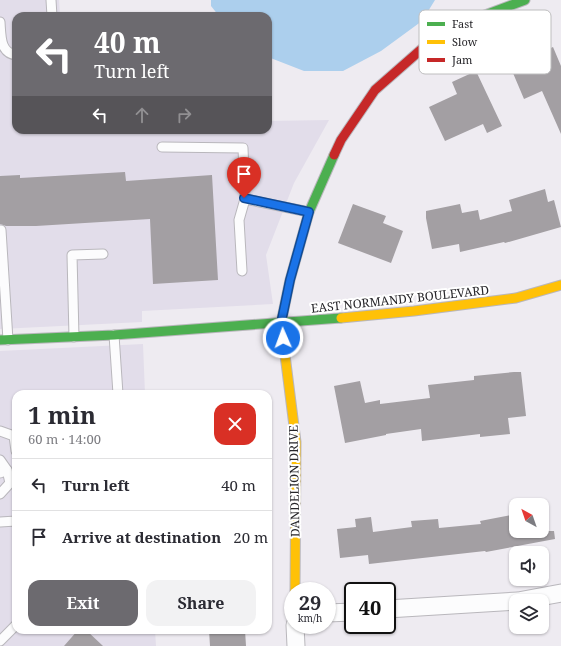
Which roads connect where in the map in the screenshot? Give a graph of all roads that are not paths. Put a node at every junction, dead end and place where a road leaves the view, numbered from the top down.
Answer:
1 (52, 0) edge
2 (526, 0) edge
3 (499, 10) edge
4 (52, 12) edge
5 (0, 22) edge
6 (419, 51) edge
7 (12, 53) edge
8 (162, 147) dead end
9 (244, 198) junction
10 (309, 212) junction
11 (2, 230) dead end
12 (103, 254) dead end
13 (242, 271) dead end
14 (561, 285) edge
15 (281, 323) junction
16 (114, 335) junction
17 (74, 337) junction
18 (4, 340) edge
19 (118, 390) edge
20 (0, 431) edge
21 (12, 435) edge
22 (0, 460) edge
23 (3, 472) edge
24 (0, 494) edge
25 (12, 521) edge
26 (0, 522) edge
27 (295, 582) edge
28 (561, 593) edge
29 (396, 608) edge
30 (12, 629) edge
31 (295, 634) edge
32 (0, 641) edge
33 (296, 646) edge

1 - 4 lane
2 - 3 street, DANDELION DRIVE
5 - 7 lane
6 - 10 street, DANDELION DRIVE
8 - 9 lane
9 - 10 lane
9 - 13 lane
10 - 15 street, DANDELION DRIVE
11 - 18 lane
12 - 17 lane
14 - 15 street, EAST NORMANDY BOULEVARD
15 - 16 street, EAST NORMANDY BOULEVARD
15 - 27 street, DANDELION DRIVE
16 - 17 street, EAST NORMANDY BOULEVARD
16 - 19 lane
17 - 18 street, EAST NORMANDY BOULEVARD
20 - 21 lane
22 - 23 lane
23 - 24 lane
25 - 26 lane
28 - 29 street
30 - 32 lane
31 - 33 street

